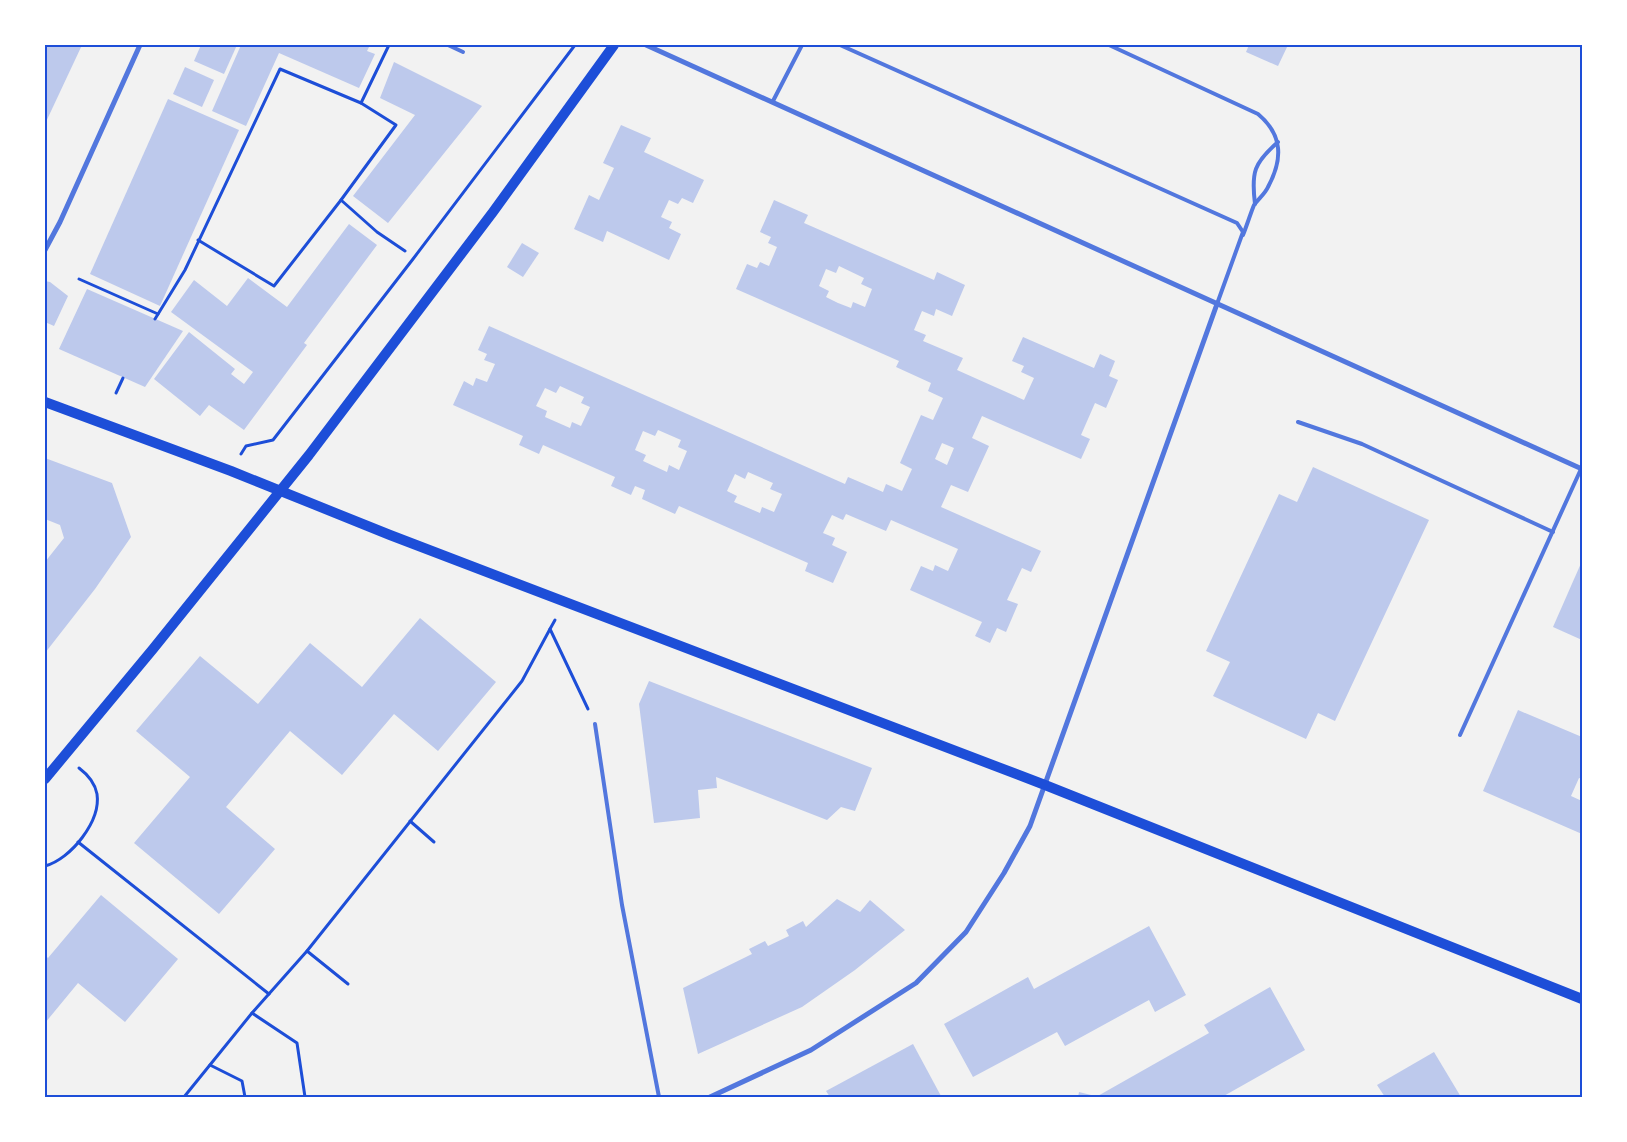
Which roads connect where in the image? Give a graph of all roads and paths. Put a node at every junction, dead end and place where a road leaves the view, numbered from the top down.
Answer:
1 (140, 45) edge
2 (390, 45) edge
3 (448, 45) edge
4 (575, 45) edge
5 (614, 45) edge
6 (646, 45) edge
7 (802, 45) edge
8 (840, 45) edge
9 (1109, 45) edge
10 (463, 52) dead end
11 (773, 102) junction
12 (361, 104) junction
13 (1278, 142) junction
14 (341, 200) junction
15 (1255, 204) junction
16 (198, 240) junction
17 (1240, 243) junction
18 (45, 250) edge
19 (405, 251) dead end
20 (79, 280) dead end
21 (1217, 304) junction
22 (158, 314) junction
23 (155, 319) dead end
24 (123, 378) dead end
25 (116, 393) dead end
26 (45, 402) edge
27 (1298, 422) dead end
28 (1581, 469) edge
29 (231, 470) junction
30 (279, 491) junction
31 (1553, 532) junction
32 (565, 602) junction
33 (550, 629) junction
34 (595, 724) joint
35 (1460, 735) dead end
36 (65, 756) junction
37 (45, 779) edge
38 (1045, 785) junction
39 (410, 821) junction
40 (78, 842) junction
41 (434, 842) dead end
42 (45, 866) edge
43 (307, 951) junction
44 (348, 984) dead end
45 (269, 994) junction
46 (1582, 999) edge
47 (252, 1013) junction
48 (210, 1065) junction
49 (184, 1097) edge
50 (245, 1097) edge
51 (305, 1097) edge
52 (658, 1097) edge
53 (710, 1097) edge

1 - 18 street
2 - 12 path
3 - 10 lane
4 - 29 path
5 - 30 main road
6 - 11 street
7 - 11 lane
8 - 17 lane
9 - 13 lane
11 - 21 street
12 - 14 path
12 - 16 path
13 - 15 lane
13 - 15 lane
14 - 16 path
14 - 19 path
15 - 17 lane
16 - 22 path
17 - 21 lane
20 - 22 path
21 - 28 street
21 - 38 street
22 - 23 path
24 - 25 path
26 - 29 main road
27 - 31 lane
28 - 31 lane
29 - 30 main road
30 - 32 main road
30 - 36 main road
31 - 35 lane
32 - 33 path
32 - 38 main road
33 - 34 path
33 - 39 path
34 - 52 lane
36 - 37 main road
36 - 40 path
38 - 46 main road
38 - 53 street
39 - 41 path
39 - 43 path
40 - 42 path
40 - 45 path
43 - 44 path
43 - 45 path
45 - 47 path
47 - 48 path
47 - 51 path
48 - 49 path
48 - 50 path

